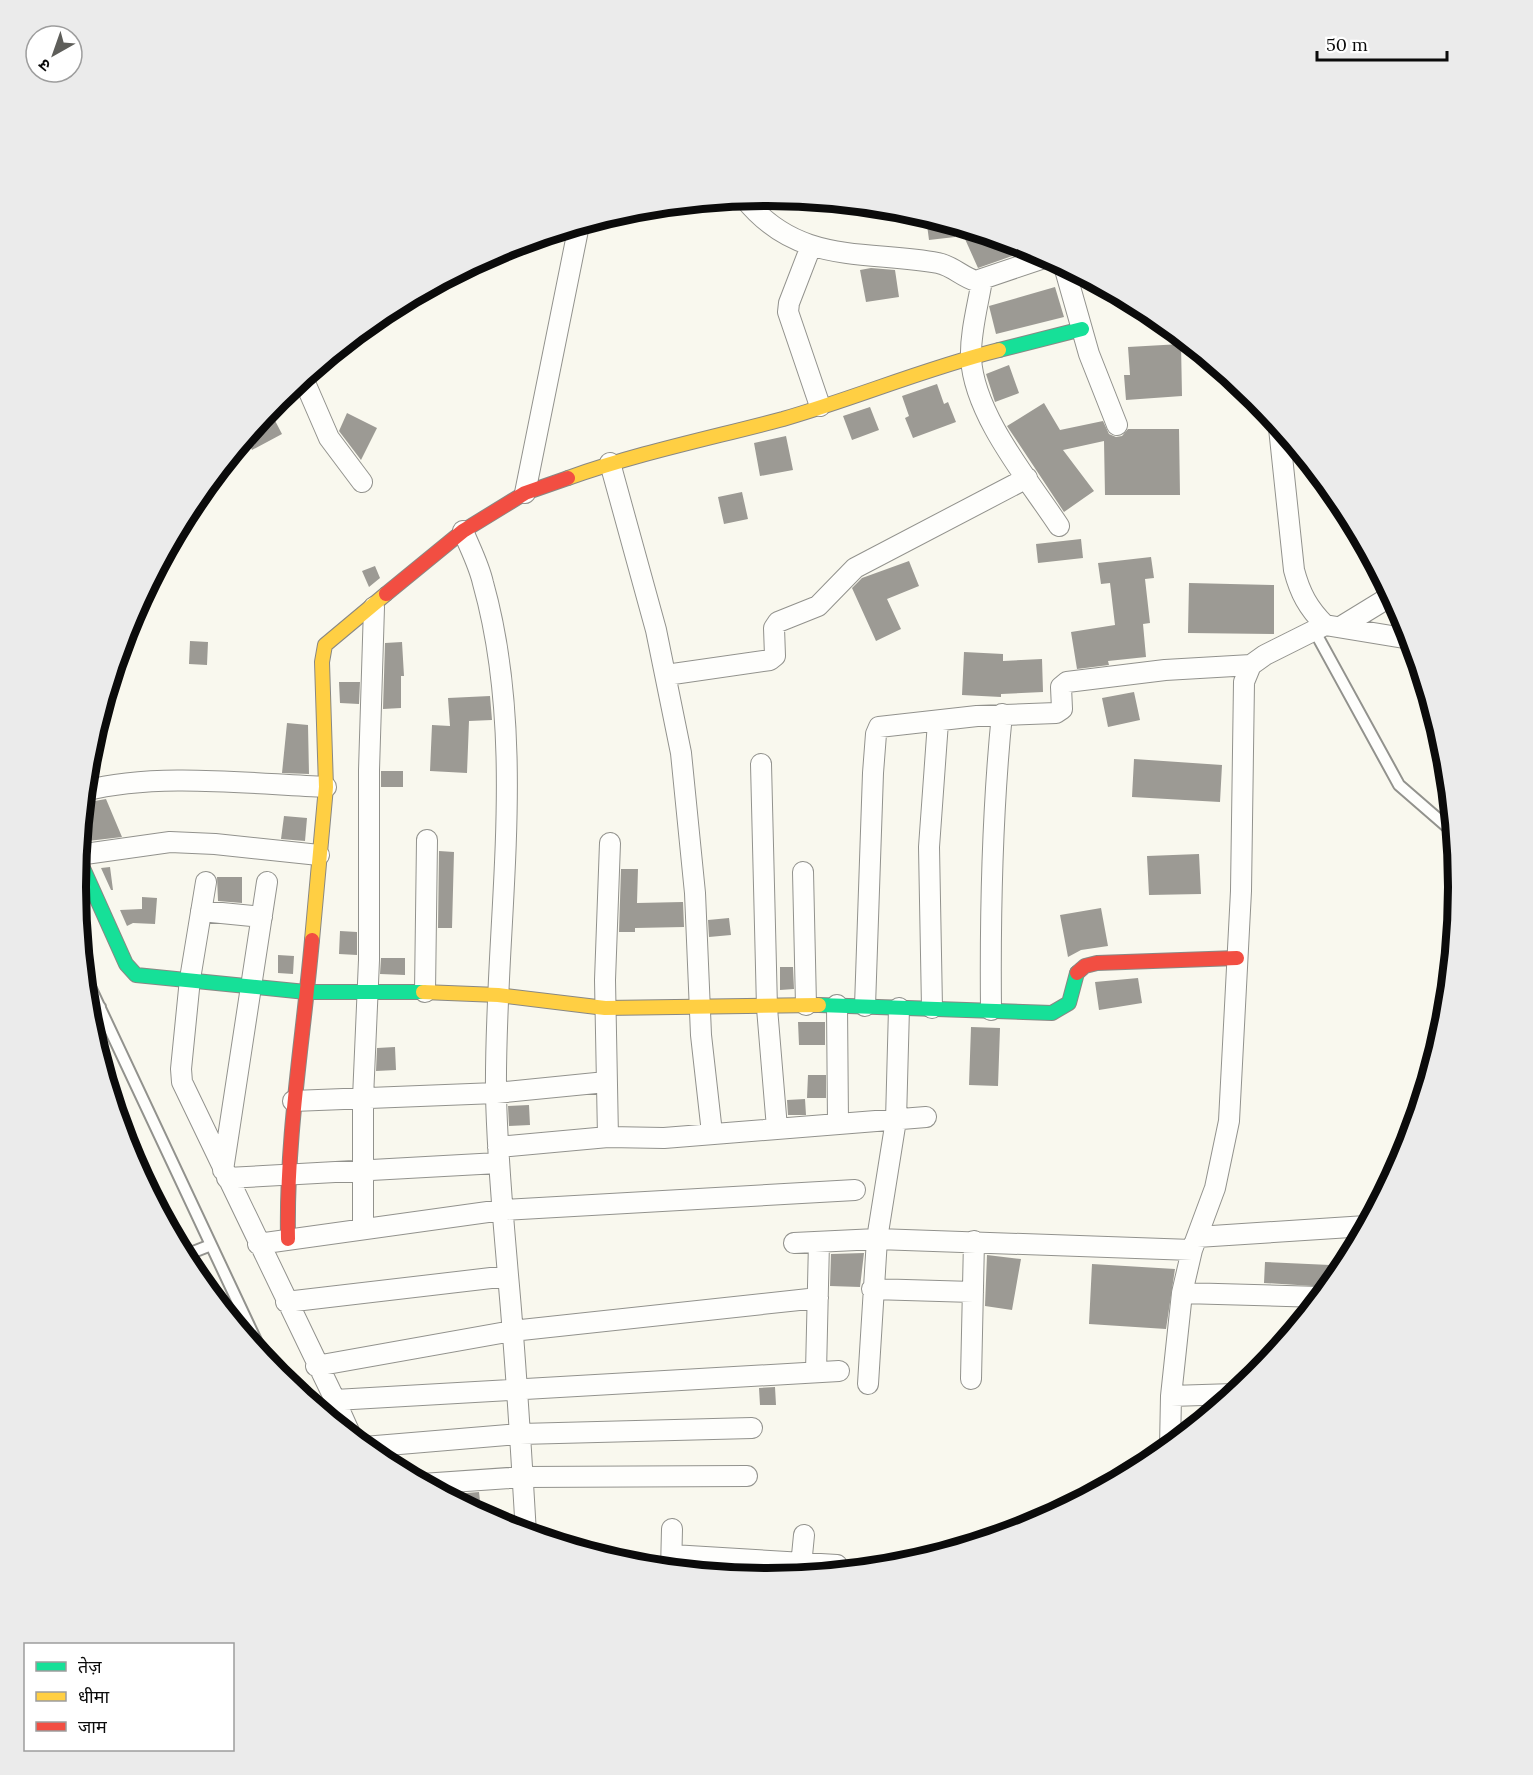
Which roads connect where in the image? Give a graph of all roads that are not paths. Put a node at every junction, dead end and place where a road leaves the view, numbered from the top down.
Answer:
1 (752, 207) edge
2 (577, 234) edge
3 (811, 246) junction
4 (1034, 261) edge
5 (1067, 277) edge
6 (982, 280) junction
7 (1082, 329) junction
8 (971, 357) junction
9 (306, 385) edge
10 (820, 406) junction
11 (1117, 425) dead end
12 (1281, 441) edge
13 (610, 463) junction
14 (1027, 478) junction
15 (362, 482) dead end
16 (525, 493) junction
17 (1059, 526) dead end
18 (463, 531) junction
19 (1383, 600) edge
20 (374, 607) junction
21 (1327, 627) junction
22 (1400, 638) edge
23 (1251, 665) junction
24 (666, 675) junction
25 (1002, 714) junction
26 (938, 722) junction
27 (760, 764) dead end
28 (326, 787) junction
29 (93, 789) edge
30 (1444, 824) edge
31 (427, 840) dead end
32 (610, 843) dead end
33 (87, 854) edge
34 (320, 855) junction
35 (803, 872) dead end
36 (86, 874) edge
37 (206, 882) dead end
38 (267, 882) dead end
39 (201, 910) junction
40 (261, 917) junction
41 (1237, 958) junction
42 (190, 979) junction
43 (249, 986) junction
44 (369, 990) junction
45 (306, 992) junction
46 (425, 992) junction
47 (95, 996) edge
48 (498, 996) junction
49 (806, 1005) junction
50 (837, 1005) junction
51 (865, 1006) junction
52 (100, 1007) junction
53 (699, 1007) junction
54 (97, 1008) edge
55 (605, 1008) junction
56 (767, 1008) junction
57 (899, 1008) junction
58 (932, 1008) junction
59 (991, 1010) junction
60 (606, 1082) junction
61 (496, 1093) junction
62 (363, 1098) junction
63 (293, 1101) junction
64 (926, 1117) dead end
65 (896, 1120) junction
66 (838, 1123) junction
67 (777, 1128) junction
68 (712, 1133) junction
69 (608, 1137) junction
70 (498, 1155) junction
71 (363, 1172) junction
72 (225, 1174) junction
73 (287, 1176) junction
74 (855, 1190) dead end
75 (502, 1210) junction
76 (1357, 1227) edge
77 (363, 1228) junction
78 (288, 1239) junction
79 (877, 1239) junction
80 (975, 1241) junction
81 (819, 1242) junction
82 (794, 1243) dead end
83 (1194, 1243) junction
84 (258, 1244) junction
85 (211, 1245) junction
86 (192, 1253) edge
87 (508, 1276) junction
88 (872, 1289) junction
89 (973, 1292) junction
90 (1182, 1293) junction
91 (818, 1298) junction
92 (1310, 1298) edge
93 (286, 1302) junction
94 (512, 1331) junction
95 (255, 1338) edge
96 (316, 1366) junction
97 (838, 1371) dead end
98 (816, 1372) junction
99 (971, 1379) dead end
100 (868, 1384) dead end
101 (518, 1389) junction
102 (1222, 1394) edge
103 (1171, 1396) junction
104 (335, 1400) junction
105 (345, 1422) edge
106 (752, 1428) dead end
107 (520, 1434) junction
108 (1170, 1436) edge
109 (377, 1446) edge
110 (747, 1476) dead end
111 (523, 1478) junction
112 (437, 1483) edge
113 (526, 1524) edge
114 (672, 1529) dead end
115 (804, 1535) dead end
116 (672, 1562) edge
117 (720, 1566) edge
118 (800, 1567) edge
119 (771, 1568) edge

1 - 3 street
2 - 16 street
3 - 6 street
3 - 10 street
4 - 6 street
5 - 7 street
6 - 8 street
7 - 8 street
7 - 11 street
8 - 10 street
8 - 14 street
9 - 15 street
10 - 13 street
12 - 21 street
13 - 16 street
13 - 24 street
14 - 17 street
14 - 24 street
16 - 18 street
18 - 20 street
18 - 48 street
19 - 21 street
20 - 28 street
20 - 44 street
21 - 22 street
21 - 23 street
21 - 30 lane
23 - 25 street
23 - 41 street
24 - 53 street
25 - 26 street
25 - 59 street
26 - 51 street
26 - 58 street
27 - 56 street
28 - 29 street
28 - 34 street
31 - 46 street
32 - 55 street
33 - 34 street
34 - 45 street
35 - 49 street
36 - 42 street
37 - 39 street
38 - 40 street
39 - 40 street
39 - 42 street
40 - 43 street
41 - 59 street
41 - 83 street
42 - 43 street
42 - 72 street
43 - 45 street
43 - 72 street
44 - 45 street
44 - 46 street
44 - 62 street
45 - 63 street
46 - 48 street
47 - 52 lane
48 - 55 street
48 - 61 street
49 - 50 street
49 - 56 street
50 - 51 street
50 - 66 street
51 - 57 street
52 - 54 lane
52 - 85 lane
53 - 55 street
53 - 56 street
53 - 68 street
55 - 60 street
56 - 67 street
57 - 58 street
57 - 65 street
58 - 59 street
60 - 61 street
60 - 69 street
61 - 62 street
61 - 70 street
62 - 63 street
62 - 71 street
63 - 73 street
64 - 65 street
65 - 66 street
65 - 79 street
66 - 67 street
67 - 68 street
68 - 69 street
69 - 70 street
70 - 71 street
70 - 75 street
71 - 73 street
71 - 77 street
72 - 73 street
72 - 84 street
73 - 78 street
74 - 75 street
75 - 77 street
75 - 87 street
76 - 83 street
77 - 78 street
78 - 84 street
79 - 80 street
79 - 81 street
79 - 88 street
80 - 83 street
80 - 89 street
81 - 82 street
81 - 91 street
83 - 90 street
84 - 93 street
85 - 86 lane
85 - 95 lane
87 - 93 street
87 - 94 street
88 - 89 street
88 - 100 street
89 - 99 street
90 - 92 street
90 - 103 street
91 - 94 street
91 - 98 street
93 - 96 street
94 - 96 street
94 - 101 street
96 - 104 street
97 - 98 street
98 - 101 street
101 - 104 street
101 - 107 street
102 - 103 street
103 - 108 street
104 - 105 street
106 - 107 street
107 - 109 street
107 - 111 street
110 - 111 street
111 - 112 street
111 - 113 street
114 - 116 street
115 - 118 street
116 - 117 street
117 - 119 street

